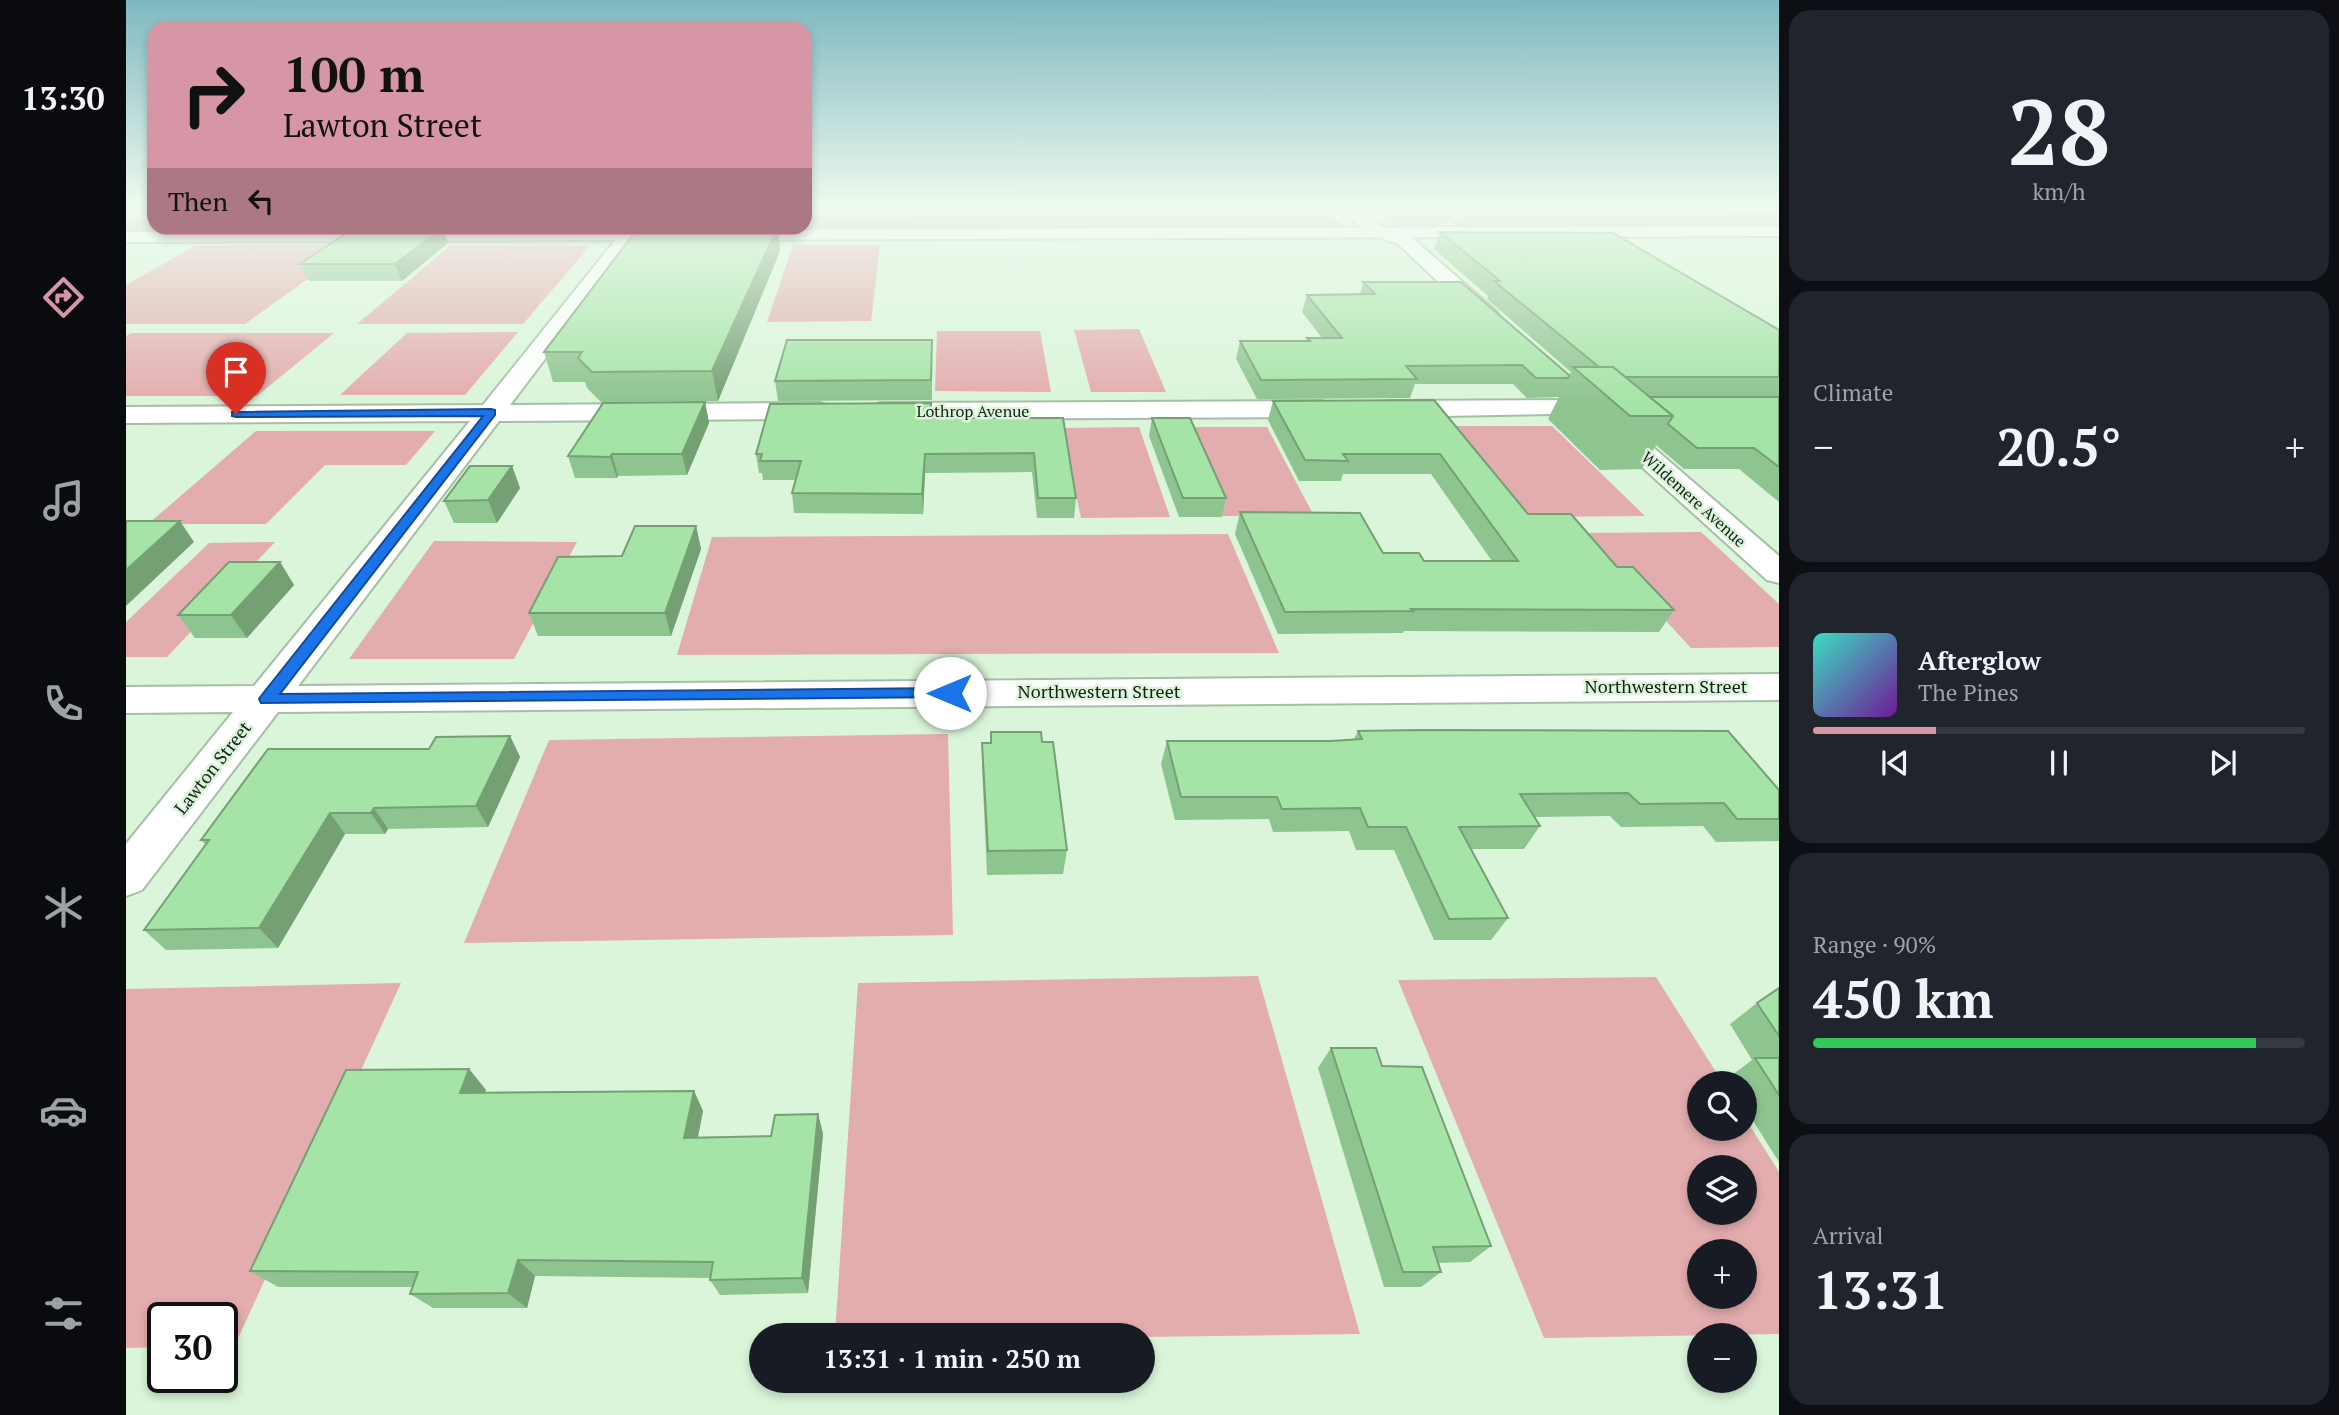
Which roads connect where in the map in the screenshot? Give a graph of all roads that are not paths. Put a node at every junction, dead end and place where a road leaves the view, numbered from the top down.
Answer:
1 (602, 271) edge
2 (1438, 271) edge
3 (1505, 332) edge
4 (1564, 384) edge
5 (1626, 408) edge
6 (1339, 409) edge
7 (1366, 409) edge
8 (1593, 409) junction
9 (491, 413) junction
10 (126, 415) edge
11 (1779, 573) edge
12 (1779, 687) edge
13 (267, 699) junction
14 (126, 700) edge
15 (126, 877) edge

1 - 9 street, Lawton Street
2 - 3 street
4 - 8 street, Wildemere Avenue
5 - 8 street
6 - 9 street, Lothrop Avenue
7 - 8 street
8 - 11 street, Wildemere Avenue
9 - 10 street, Lothrop Avenue
9 - 13 street, Lawton Street
12 - 13 street, Northwestern Street
13 - 14 street, Northwestern Street
13 - 15 street, Lawton Street

